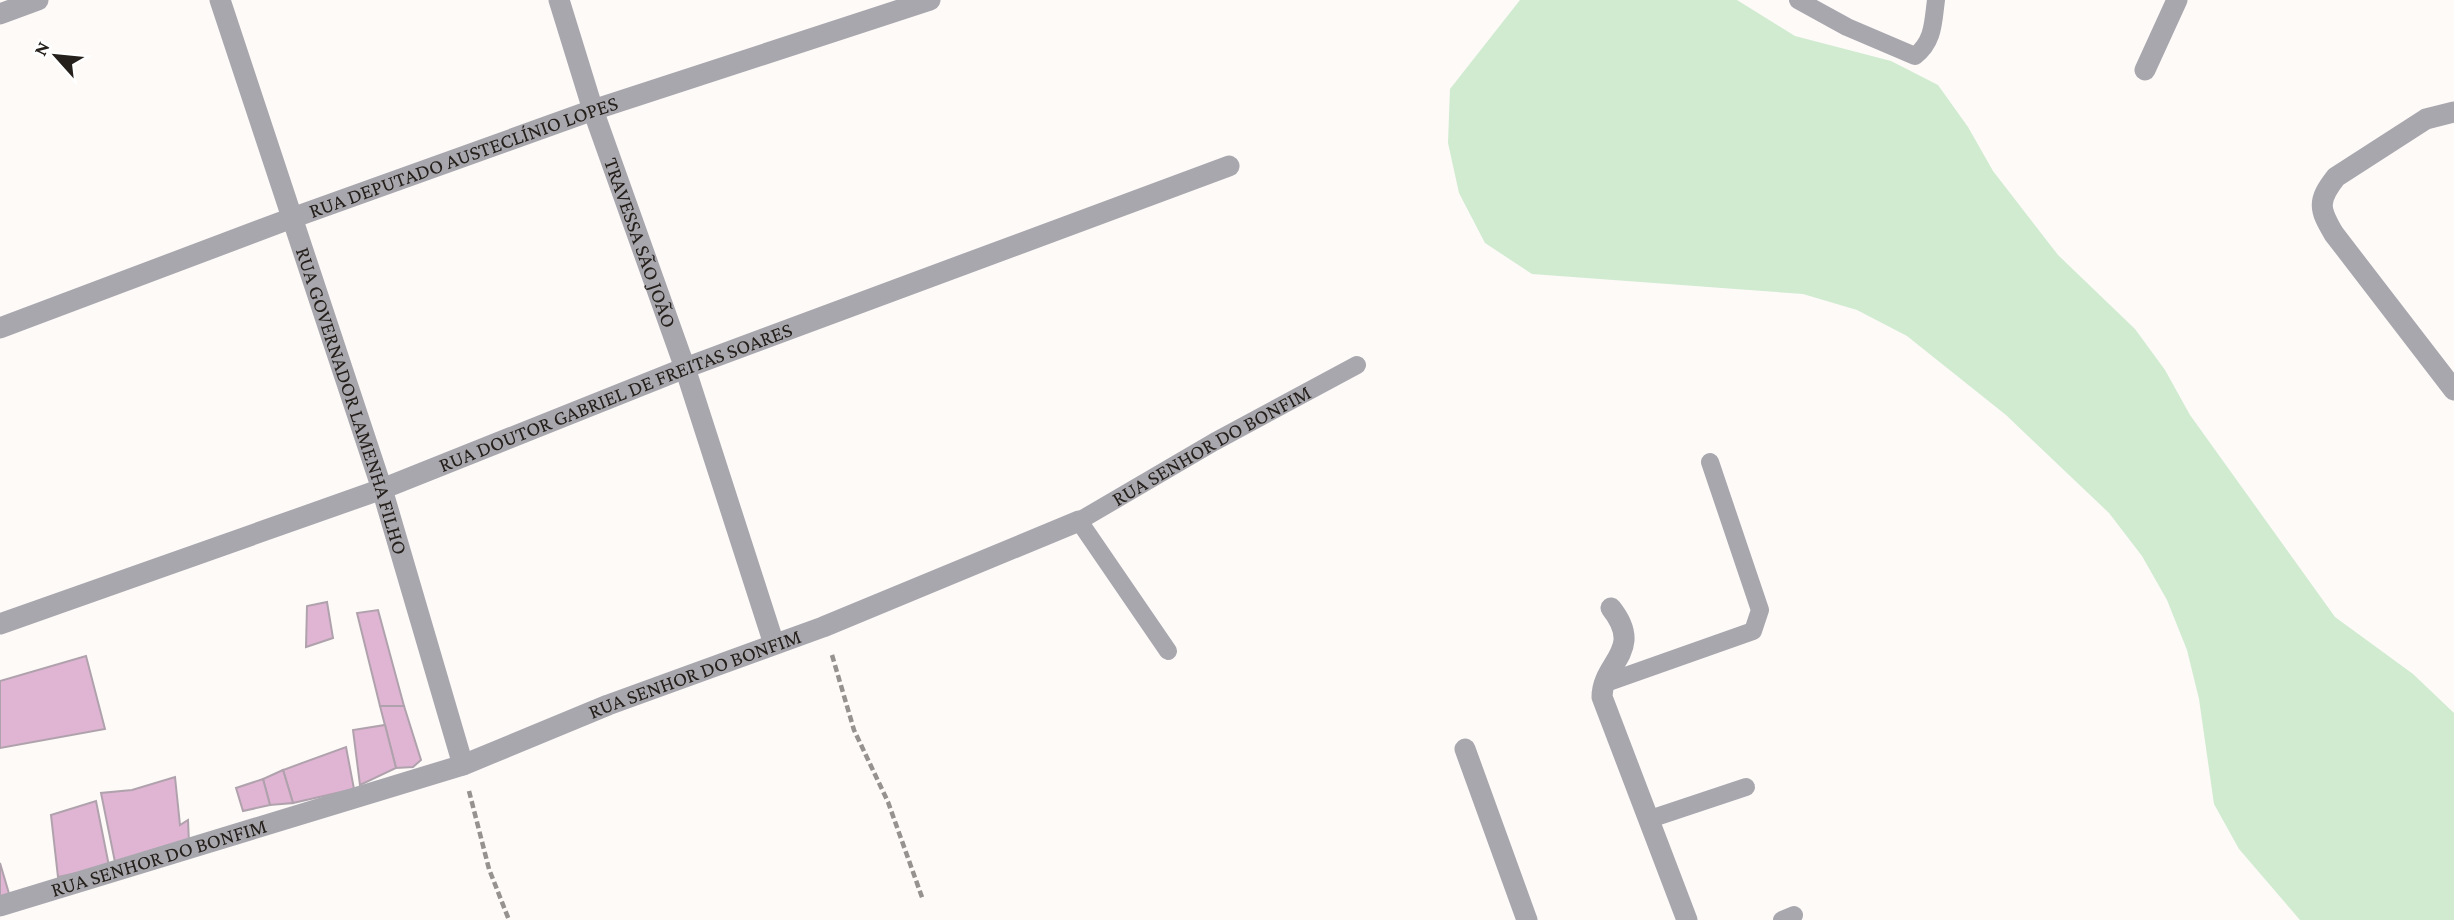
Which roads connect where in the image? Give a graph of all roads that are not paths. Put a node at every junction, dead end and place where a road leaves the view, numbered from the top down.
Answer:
1 (38, 0) edge
2 (220, 0) edge
3 (559, 0) edge
4 (930, 0) edge
5 (1798, 0) edge
6 (1936, 0) edge
7 (2177, 0) edge
8 (0, 14) edge
9 (2145, 70) dead end
10 (593, 110) junction
11 (2454, 112) edge
12 (1229, 166) dead end
13 (292, 218) junction
14 (0, 328) edge
15 (1357, 365) dead end
16 (685, 368) junction
17 (2454, 390) edge
18 (1710, 462) dead end
19 (382, 489) junction
20 (1079, 521) junction
21 (1611, 608) dead end
22 (0, 624) edge
23 (774, 645) junction
24 (1168, 651) dead end
25 (1603, 684) junction
26 (1465, 749) dead end
27 (463, 765) junction
28 (1746, 787) dead end
29 (1650, 819) junction
30 (0, 906) edge
31 (1527, 920) edge
32 (1687, 920) edge

1 - 8 street
2 - 13 street, RUA GOVERNADOR LAMENHA FILHO
3 - 10 street, TRAVESSA SÃO JOÃO
4 - 10 street, RUA DEPUTADO AUSTECLÍNIO LOPES
5 - 6 lane
7 - 9 street
10 - 13 street, RUA DEPUTADO AUSTECLÍNIO LOPES
10 - 16 street, TRAVESSA SÃO JOÃO
11 - 17 street
12 - 16 street, RUA DOUTOR GABRIEL DE FREITAS SOARES
13 - 14 street, RUA DEPUTADO AUSTECLÍNIO LOPES
13 - 19 street, RUA GOVERNADOR LAMENHA FILHO
15 - 20 lane, RUA SENHOR DO BONFIM
16 - 19 street, RUA DOUTOR GABRIEL DE FREITAS SOARES
16 - 23 street, TRAVESSA SÃO JOÃO
18 - 25 lane
19 - 22 street, RUA DOUTOR GABRIEL DE FREITAS SOARES
19 - 27 street, RUA GOVERNADOR LAMENHA FILHO
20 - 23 street, RUA SENHOR DO BONFIM
20 - 24 lane
21 - 25 street
23 - 27 street, RUA SENHOR DO BONFIM
25 - 29 street
26 - 31 street
27 - 30 street, RUA SENHOR DO BONFIM
28 - 29 lane
29 - 32 street

